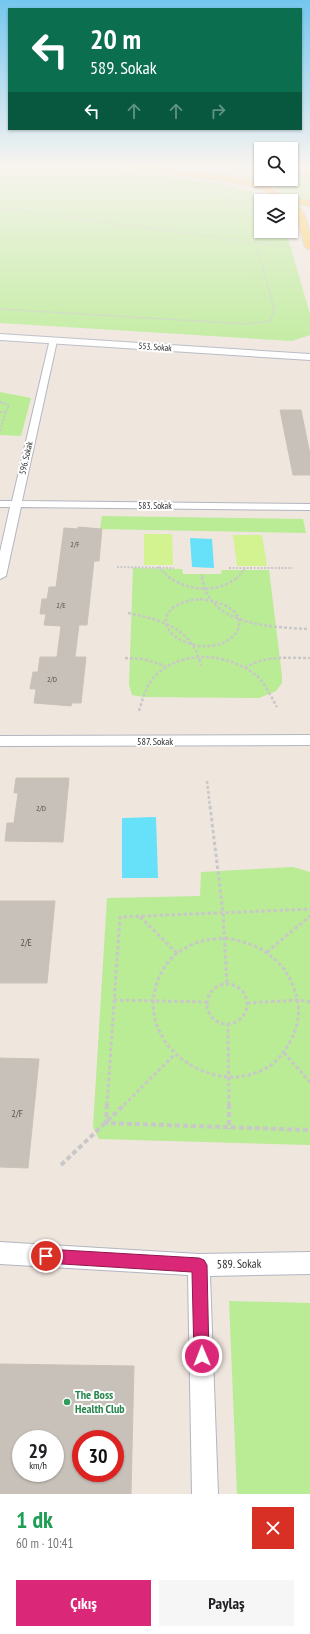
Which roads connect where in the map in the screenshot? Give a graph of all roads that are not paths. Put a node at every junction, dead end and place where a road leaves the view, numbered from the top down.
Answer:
1 (304, 236) edge
2 (306, 248) edge
3 (0, 329) edge
4 (0, 337) edge
5 (53, 341) junction
6 (304, 346) dead end
7 (310, 357) edge
8 (0, 504) edge
9 (16, 505) junction
10 (310, 507) edge
11 (0, 576) edge
12 (310, 740) edge
13 (0, 742) edge
14 (0, 1253) edge
15 (310, 1263) edge
16 (199, 1265) junction
17 (205, 1494) edge

1 - 2 main road
3 - 6 main road
4 - 5 main road, 553. Sokak
5 - 7 main road, 553. Sokak
5 - 9 street, 596. Sokak
8 - 9 street, 583. Sokak
9 - 10 street, 583. Sokak
9 - 11 street, 596. Sokak
12 - 13 street, 587. Sokak
14 - 16 street, 589. Sokak
15 - 16 street, 589. Sokak
16 - 17 street

